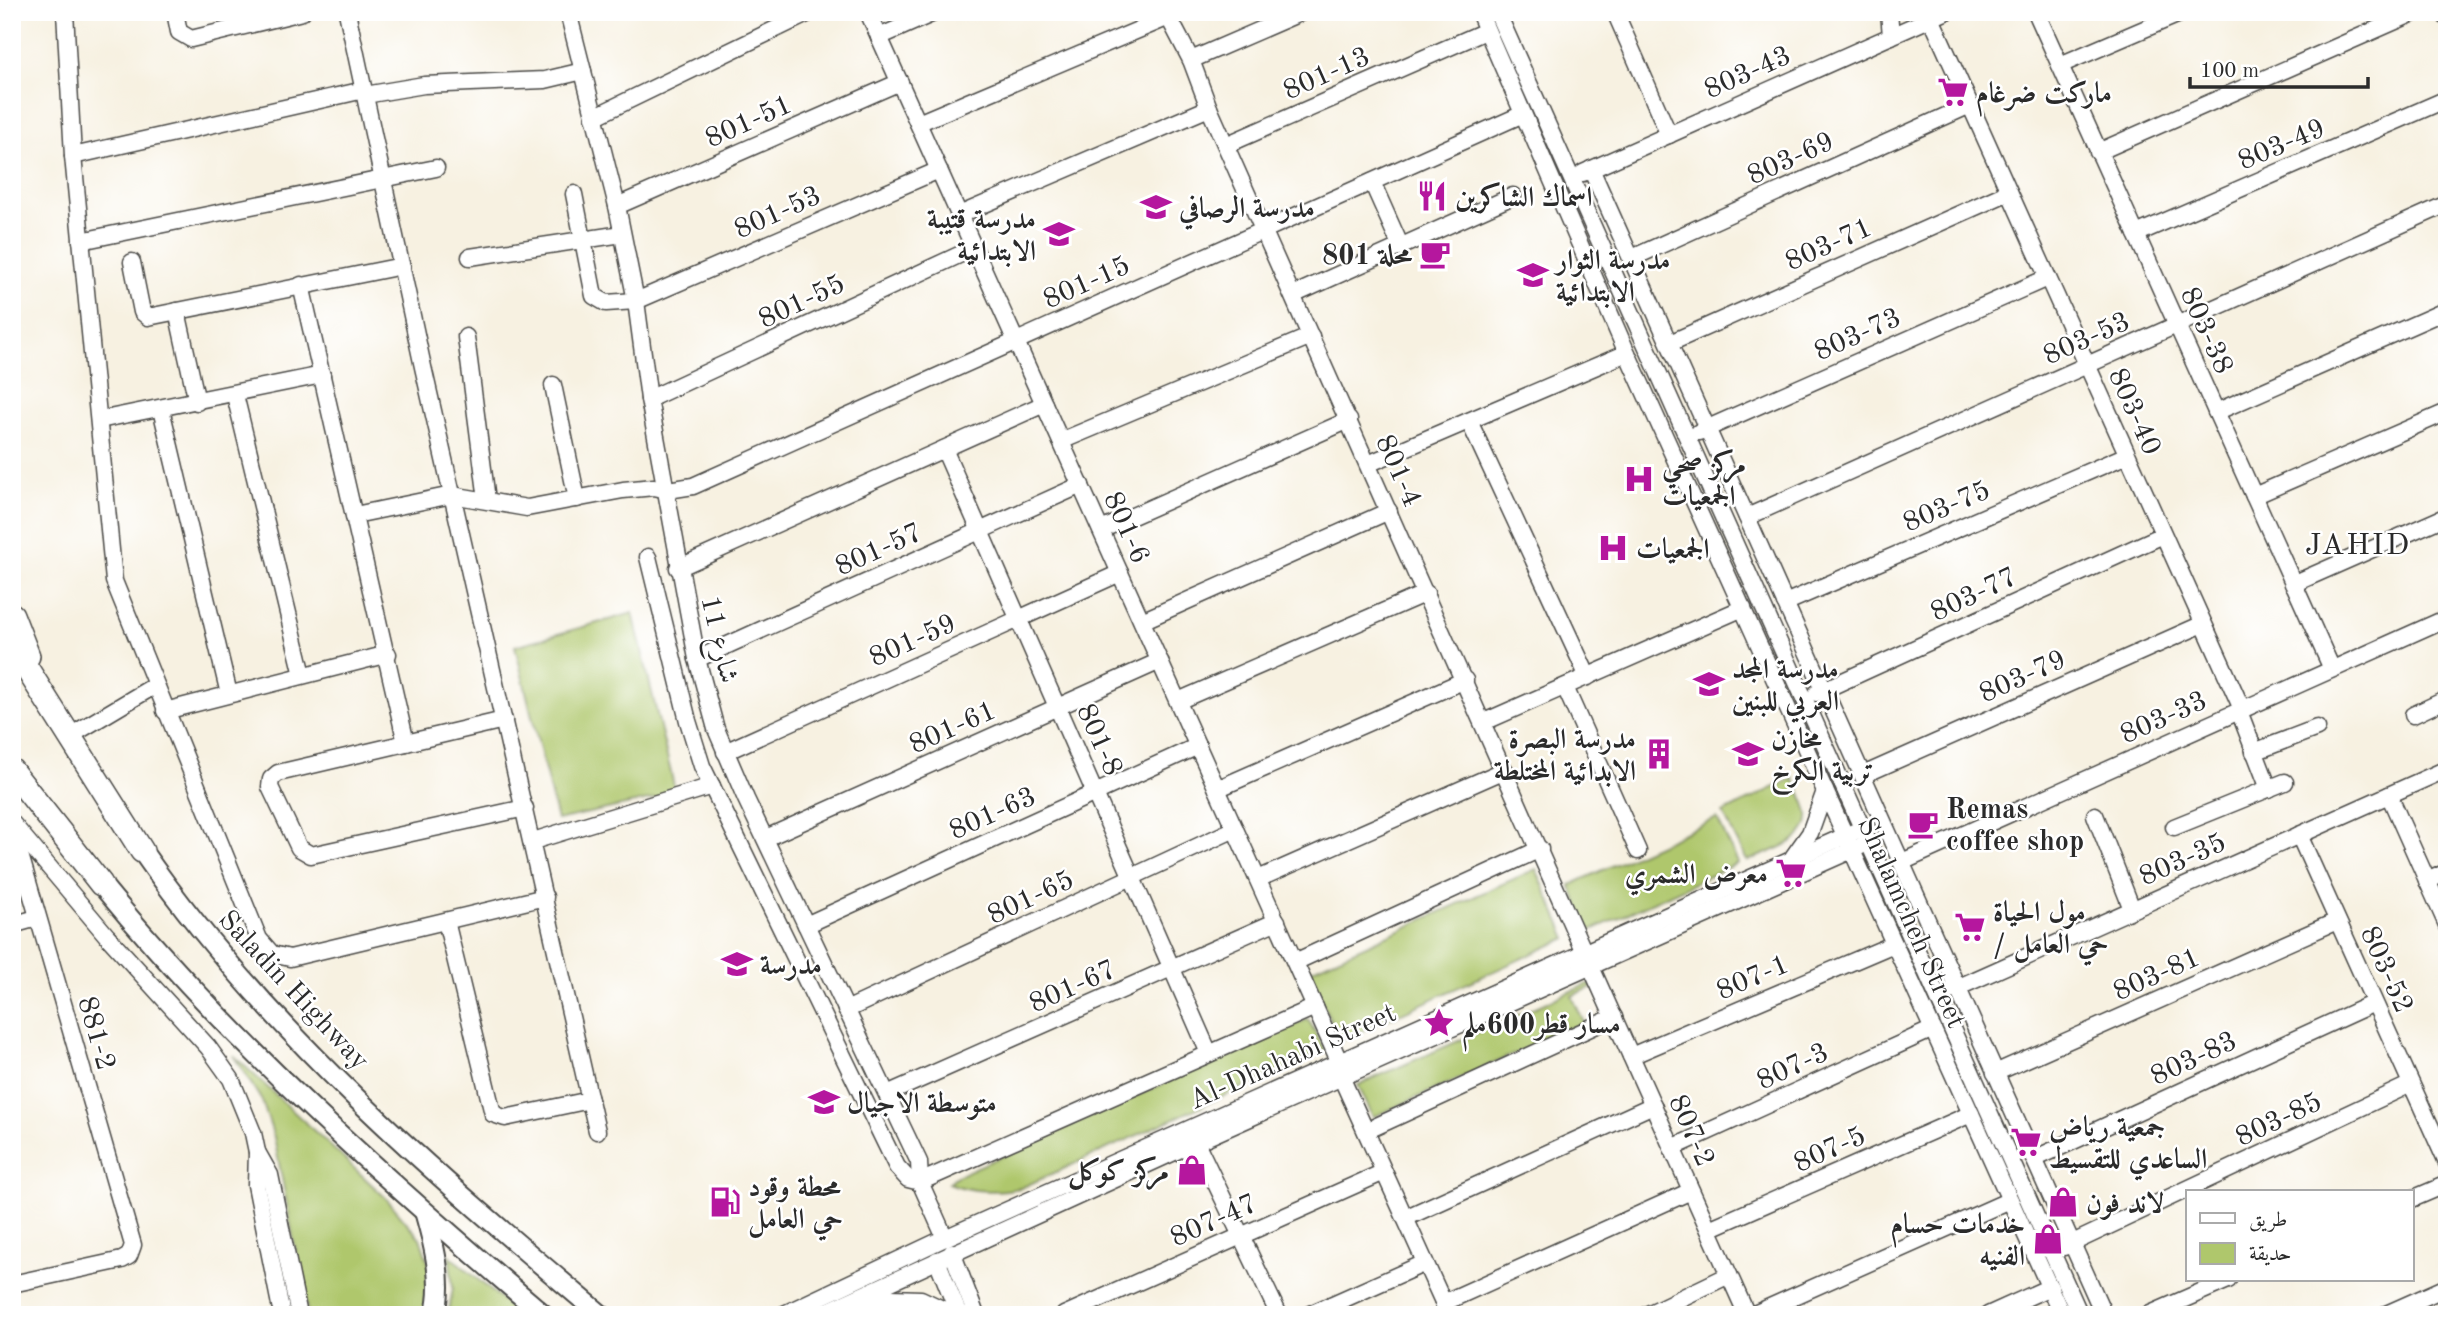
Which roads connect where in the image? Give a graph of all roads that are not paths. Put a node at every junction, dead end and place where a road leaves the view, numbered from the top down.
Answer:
1 (65, 12) edge
2 (175, 12) edge
3 (302, 12) edge
4 (347, 12) edge
5 (811, 12) edge
6 (868, 12) edge
7 (936, 12) edge
8 (1302, 12) edge
9 (1479, 12) edge
10 (1497, 12) edge
11 (1615, 12) edge
12 (1889, 12) edge
13 (2036, 12) edge
14 (2184, 12) edge
15 (2416, 12) edge
16 (2444, 12) edge
17 (572, 14) edge
18 (1168, 15) edge
19 (1938, 15) edge
20 (2447, 18) edge
21 (1486, 31) junction
22 (1891, 36) junction
23 (879, 37) junction
24 (1191, 60) junction
25 (2060, 65) junction
26 (583, 71) junction
27 (900, 82) junction
28 (364, 92) junction
29 (2447, 99) edge
30 (1970, 105) junction
31 (1209, 108) junction
32 (1523, 114) junction
33 (594, 117) junction
34 (918, 122) junction
35 (1669, 135) junction
36 (1226, 145) junction
37 (2098, 152) junction
38 (73, 156) junction
39 (436, 168) dead end
40 (1591, 169) junction
41 (939, 170) junction
42 (384, 178) junction
43 (1571, 178) junction
44 (1372, 182) junction
45 (2009, 191) junction
46 (574, 194) dead end
47 (1513, 196) dead end
48 (2447, 204) edge
49 (617, 206) junction
50 (959, 215) junction
51 (1264, 231) junction
52 (622, 234) junction
53 (2136, 234) junction
54 (584, 240) junction
55 (81, 241) junction
56 (1401, 247) junction
57 (974, 248) junction
58 (470, 257) dead end
59 (1632, 258) junction
60 (132, 262) dead end
61 (402, 266) junction
62 (2048, 278) junction
63 (301, 285) junction
64 (1293, 295) junction
65 (636, 301) junction
66 (2447, 310) edge
67 (177, 311) junction
68 (2177, 325) junction
69 (1311, 336) junction
70 (466, 337) dead end
71 (1016, 341) junction
72 (1670, 343) junction
73 (1627, 353) junction
74 (2087, 365) junction
75 (322, 375) junction
76 (553, 385) dead end
77 (234, 395) junction
78 (649, 399) junction
79 (197, 402) junction
80 (1044, 404) junction
81 (160, 409) junction
82 (2216, 412) junction
83 (2447, 412) edge
84 (99, 420) junction
85 (1349, 421) junction
86 (1469, 421) junction
87 (1708, 428) junction
88 (1688, 438) junction
89 (1061, 442) junction
90 (944, 449) junction
91 (2127, 455) junction
92 (1368, 464) junction
93 (1080, 485) junction
94 (668, 490) junction
95 (452, 495) junction
96 (2254, 496) junction
97 (577, 499) junction
98 (487, 500) junction
99 (1389, 511) junction
100 (355, 515) junction
101 (2447, 516) edge
102 (1747, 517) junction
103 (1101, 530) junction
104 (980, 531) junction
105 (2163, 535) junction
106 (648, 557) dead end
107 (678, 568) junction
108 (1120, 573) junction
109 (2293, 583) junction
110 (1426, 593) junction
111 (1786, 603) junction
112 (1743, 608) junction
113 (12, 615) edge
114 (2447, 618) edge
115 (1019, 619) junction
116 (1142, 621) junction
117 (2203, 624) junction
118 (12, 645) edge
119 (387, 654) junction
120 (697, 659) junction
121 (1160, 661) junction
122 (2332, 669) junction
123 (303, 676) junction
124 (1588, 677) junction
125 (1465, 680) junction
126 (154, 686) junction
127 (1565, 687) junction
128 (40, 689) junction
129 (1825, 690) junction
130 (229, 694) junction
131 (1805, 698) junction
132 (2447, 699) edge
133 (1178, 701) junction
134 (1058, 707) junction
135 (2240, 710) junction
136 (165, 711) junction
137 (2413, 715) dead end
138 (504, 720) junction
139 (1484, 722) junction
140 (2317, 728) dead end
141 (69, 736) junction
142 (406, 743) junction
143 (1198, 746) junction
144 (724, 752) junction
145 (2254, 752) junction
146 (2447, 769) edge
147 (1505, 770) junction
148 (12, 771) edge
149 (1863, 775) junction
150 (2285, 782) dead end
151 (712, 786) junction
152 (1217, 789) junction
153 (2269, 789) junction
154 (1825, 791) junction
155 (1096, 794) junction
156 (2389, 794) junction
157 (746, 799) junction
158 (525, 808) junction
159 (723, 810) junction
160 (2095, 815) dead end
161 (12, 825) edge
162 (2174, 827) dead end
163 (1235, 829) junction
164 (1866, 835) junction
165 (2298, 835) junction
166 (766, 838) junction
167 (533, 841) junction
168 (1848, 843) junction
169 (1540, 849) junction
170 (1637, 850) dead end
171 (142, 851) joint
172 (1793, 857) junction
173 (1902, 862) junction
174 (2447, 872) edge
175 (1132, 878) junction
176 (1258, 878) junction
177 (2427, 881) junction
178 (102, 884) joint
179 (545, 897) junction
180 (2132, 909) junction
181 (37, 918) junction
182 (446, 920) junction
183 (1277, 921) junction
184 (2337, 921) junction
185 (806, 925) junction
186 (2447, 925) edge
187 (12, 926) edge
188 (1894, 944) junction
189 (1583, 950) junction
190 (1295, 962) junction
191 (1591, 967) junction
192 (1173, 969) junction
193 (1958, 987) junction
194 (1938, 996) junction
195 (2374, 1003) junction
196 (1315, 1007) junction
197 (846, 1010) junction
198 (1614, 1017) junction
199 (1933, 1029) junction
200 (1209, 1051) junction
201 (1631, 1056) junction
202 (1341, 1071) junction
203 (1995, 1073) junction
204 (2411, 1084) junction
205 (887, 1094) junction
206 (590, 1100) junction
207 (1653, 1105) junction
208 (1971, 1114) junction
209 (597, 1131) dead end
210 (1366, 1131) junction
211 (1196, 1142) junction
212 (1672, 1148) junction
213 (257, 1152) junction
214 (2034, 1159) junction
215 (2447, 1163) edge
216 (1384, 1172) junction
217 (920, 1182) junction
218 (2447, 1184) edge
219 (2186, 1190) edge
220 (2186, 1190) edge
221 (1691, 1191) junction
222 (2414, 1198) edge
223 (2010, 1200) junction
224 (425, 1213) junction
225 (1405, 1219) junction
226 (1709, 1229) junction
227 (1243, 1235) junction
228 (2072, 1244) junction
229 (949, 1245) junction
230 (2052, 1252) junction
231 (937, 1260) junction
232 (1425, 1263) junction
233 (1729, 1275) junction
234 (2223, 1282) edge
235 (12, 1284) edge
236 (2050, 1287) junction
237 (2447, 1287) edge
238 (856, 1296) junction
239 (1446, 1309) edge
240 (282, 1315) edge
241 (299, 1315) edge
242 (435, 1315) edge
243 (544, 1315) edge
244 (601, 1315) edge
245 (782, 1315) edge
246 (819, 1315) edge
247 (957, 1315) edge
248 (976, 1315) edge
249 (1064, 1315) edge
250 (1279, 1315) edge
251 (1308, 1315) edge
252 (1646, 1315) edge
253 (1749, 1315) edge
254 (1988, 1315) edge
255 (2063, 1315) edge
256 (2080, 1315) edge
257 (2104, 1315) edge
258 (2148, 1315) edge
259 (2384, 1315) edge

1 - 38 street
2 - 3 street
4 - 28 street
5 - 33 street
6 - 23 street, 801-6
7 - 23 street
8 - 24 street
9 - 21 street, Shalamcheh Street
10 - 43 street, Shalamcheh Street
11 - 35 street
12 - 22 street
13 - 25 street, 803-38
14 - 25 street
15 - 37 street
16 - 20 street
17 - 26 street, شارع 11
18 - 24 street, 801-4
18 - 34 street
19 - 22 street, 803-43
19 - 30 street, 803-40
21 - 32 street, Shalamcheh Street
21 - 36 street, 801-13
22 - 35 street, 803-43
23 - 27 street, 801-6
24 - 31 street, 801-4
25 - 37 street, 803-38
26 - 28 street
26 - 33 street, شارع 11
27 - 34 street, 801-6
27 - 49 street, 801-51
28 - 38 street
28 - 42 street
29 - 53 street, 803-49
30 - 45 street, 803-40
30 - 59 street, 803-69
31 - 36 street, 801-4
31 - 50 street
32 - 44 street, 801-15
32 - 73 street, Shalamcheh Street
33 - 49 street, شارع 11
34 - 41 street, 801-6
35 - 40 street, 803-43
36 - 51 street, 801-4
37 - 53 street, 803-38
38 - 55 street
39 - 42 street
40 - 43 street, 803-43
40 - 59 street
41 - 50 street, 801-6
41 - 65 street, 801-53
42 - 55 street
42 - 61 street
43 - 88 street, Shalamcheh Street
44 - 51 street, 801-15
44 - 56 street
45 - 62 street, 803-40
45 - 72 street, 803-71
46 - 54 street
47 - 56 street
48 - 68 street, 803-53
49 - 52 street, شارع 11
50 - 57 street, 801-6
51 - 64 street, 801-4
51 - 71 street, 801-15
52 - 54 street
52 - 65 street, شارع 11
53 - 68 street, 803-38
54 - 58 street
54 - 65 street
55 - 84 street
56 - 64 street
57 - 71 street, 801-6
57 - 78 street, 801-55
59 - 72 street
60 - 67 street
61 - 63 street
61 - 95 street
62 - 74 street, 803-40
62 - 87 street, 803-73
63 - 67 street
63 - 75 street
64 - 69 street, 801-4
65 - 78 street, شارع 11
66 - 82 street
67 - 79 street
68 - 74 street, 803-53
68 - 82 street, 803-38
69 - 85 street, 801-4
69 - 89 street
70 - 98 street
71 - 80 street, 801-6
71 - 94 street, 801-15
72 - 87 street
73 - 86 street
73 - 112 street, Shalamcheh Street
74 - 91 street, 803-40
74 - 102 street, 803-53
75 - 77 street
75 - 100 street
76 - 97 street
77 - 79 street
77 - 123 street
78 - 94 street, شارع 11
79 - 81 street
80 - 89 street, 801-6
80 - 90 street
81 - 84 street
81 - 130 street
82 - 96 street, 803-38
83 - 96 street
84 - 126 street
85 - 92 street, 801-4
85 - 103 street
86 - 92 street
86 - 124 street
87 - 88 street, 803-73
87 - 102 street
88 - 131 street, Shalamcheh Street
89 - 93 street, 801-6
90 - 104 street, 801-8
90 - 107 street
91 - 105 street, 803-40
91 - 111 street, 803-75
92 - 99 street, 801-4
93 - 103 street, 801-6
93 - 104 street, 801-57
94 - 97 street, 801-15
94 - 107 street, شارع 11
95 - 98 street, 801-15
95 - 100 street, 801-15
95 - 138 street
96 - 109 street, 803-38
97 - 98 street, 801-15
99 - 110 street, 801-4
99 - 116 street
100 - 119 street
101 - 109 street
102 - 111 street
103 - 108 street, 801-6
104 - 115 street, 801-8
104 - 120 street, 801-57
105 - 117 street, 803-40
105 - 129 street, 803-77
106 - 151 street
107 - 120 street, شارع 11
108 - 115 street, 801-59
108 - 116 street, 801-6
109 - 122 street, 803-38
110 - 125 street, 801-4
110 - 133 street
111 - 129 street
112 - 124 street
112 - 154 street, Shalamcheh Street
113 - 128 highway
114 - 122 street, 803-33
115 - 134 street, 801-8
115 - 144 street, 801-59
116 - 121 street, 801-6
117 - 135 street, 803-40
117 - 149 street, 803-79
118 - 128 highway, Saladin Highway
119 - 123 street
119 - 142 street
120 - 144 street, شارع 11
121 - 133 street, 801-6
121 - 134 street, 801-61
122 - 135 street, 803-33
123 - 130 street
124 - 127 street
125 - 139 street, 801-4
125 - 152 street
126 - 136 street
126 - 141 street
127 - 139 street
127 - 170 street
128 - 141 highway, Saladin Highway
129 - 131 street, 803-77
129 - 149 street
130 - 136 street
131 - 164 street, Shalamcheh Street
132 - 137 street
133 - 143 street, 801-6
134 - 155 street, 801-8
134 - 166 street, 801-61
135 - 145 street, 803-40
135 - 173 street, 803-33
136 - 182 street
138 - 142 street
138 - 158 street
139 - 147 street, 801-4
140 - 145 street
141 - 171 highway, Saladin Highway
142 - 158 street
143 - 152 street, 801-6
143 - 155 street, 801-63
144 - 157 street, شارع 11
145 - 153 street, 803-40
146 - 156 street, 803-35
147 - 169 street, 801-4
147 - 176 street
148 - 178 highway
149 - 173 street
150 - 153 street
151 - 159 street
151 - 167 street
152 - 163 street, 801-6
153 - 162 street
154 - 168 street, Shalamcheh Street
154 - 172 street
155 - 175 street, 801-8
155 - 185 street, 801-63
156 - 165 street, 803-35
156 - 177 street
157 - 159 street
157 - 166 street, شارع 11
158 - 167 street
159 - 217 street
160 - 180 street
161 - 181 street, 881-2
161 - 213 street
163 - 175 street, 801-65
163 - 176 street, 801-6
164 - 168 street, Al-Dhahabi Street
164 - 194 street, Shalamcheh Street
165 - 180 street, 803-35
165 - 184 street, 803-52
166 - 185 street, شارع 11
167 - 179 street
168 - 172 street, Al-Dhahabi Street
168 - 188 street, Shalamcheh Street
168 - 191 street, Al-Dhahabi Street
169 - 189 street, 801-4
169 - 190 street
171 - 244 main road, Saladin Highway
172 - 189 street, Al-Dhahabi Street
173 - 193 street
174 - 177 street
175 - 192 street, 801-8
175 - 197 street, 801-65
176 - 183 street, 801-6
177 - 186 street
178 - 224 main road
179 - 182 street
179 - 206 street
180 - 193 street, 803-35
181 - 187 street
181 - 235 street, 881-2
182 - 206 street
183 - 190 street, 801-6
183 - 192 street, 801-67
184 - 195 street, 803-52
184 - 203 street, 803-81
185 - 197 street, شارع 11
188 - 199 street, Shalamcheh Street
188 - 201 street, 807-1
189 - 202 street, Al-Dhahabi Street
190 - 196 street, 801-6
191 - 198 street, 807-2
191 - 202 street, Al-Dhahabi Street
192 - 200 street, 801-8
192 - 205 street, 801-67
193 - 194 street, 803-35
193 - 203 street
194 - 230 street, Shalamcheh Street
195 - 204 street, 803-52
195 - 214 street, 803-83
196 - 200 street
196 - 202 street, 801-6
197 - 205 street, شارع 11
198 - 201 street, 807-2
198 - 210 street
199 - 208 street, Shalamcheh Street
199 - 212 street, 807-3
200 - 217 street
201 - 207 street, 807-2
202 - 210 street, 801-6
202 - 211 street, Al-Dhahabi Street
202 - 229 street, Al-Dhahabi Street
203 - 214 street
204 - 215 street, 803-52
204 - 220 street, 803-85
205 - 217 street, شارع 11
206 - 209 street
207 - 212 street, 807-2
207 - 225 street
208 - 223 street, Shalamcheh Street
208 - 226 street, 807-5
210 - 216 street, 801-6
211 - 227 street
211 - 229 street, Al-Dhahabi Street
212 - 221 street, 807-2
213 - 240 street
213 - 241 street
214 - 228 street
216 - 225 street, 801-6
216 - 227 street, 807-47
217 - 229 street, شارع 11
218 - 222 street
219 - 228 street, 803-85
221 - 226 street, 807-2
221 - 239 street
223 - 236 street, Shalamcheh Street
223 - 253 street
224 - 242 main road
224 - 243 main road
225 - 232 street, 801-6
226 - 233 street, 807-2
227 - 249 street, 807-47
227 - 250 street
228 - 230 street, 803-85
228 - 257 street
229 - 231 street, Al-Dhahabi Street
229 - 245 street, Al-Dhahabi Street
229 - 248 street, شارع 11
230 - 256 street, Shalamcheh Street
231 - 238 street, Al-Dhahabi Street
231 - 247 street
232 - 239 street, 801-6
232 - 251 street
233 - 252 street
233 - 253 street, 807-2
234 - 258 street
236 - 254 street
236 - 255 street, Shalamcheh Street
237 - 259 street
238 - 246 street, Al-Dhahabi Street
238 - 247 street

